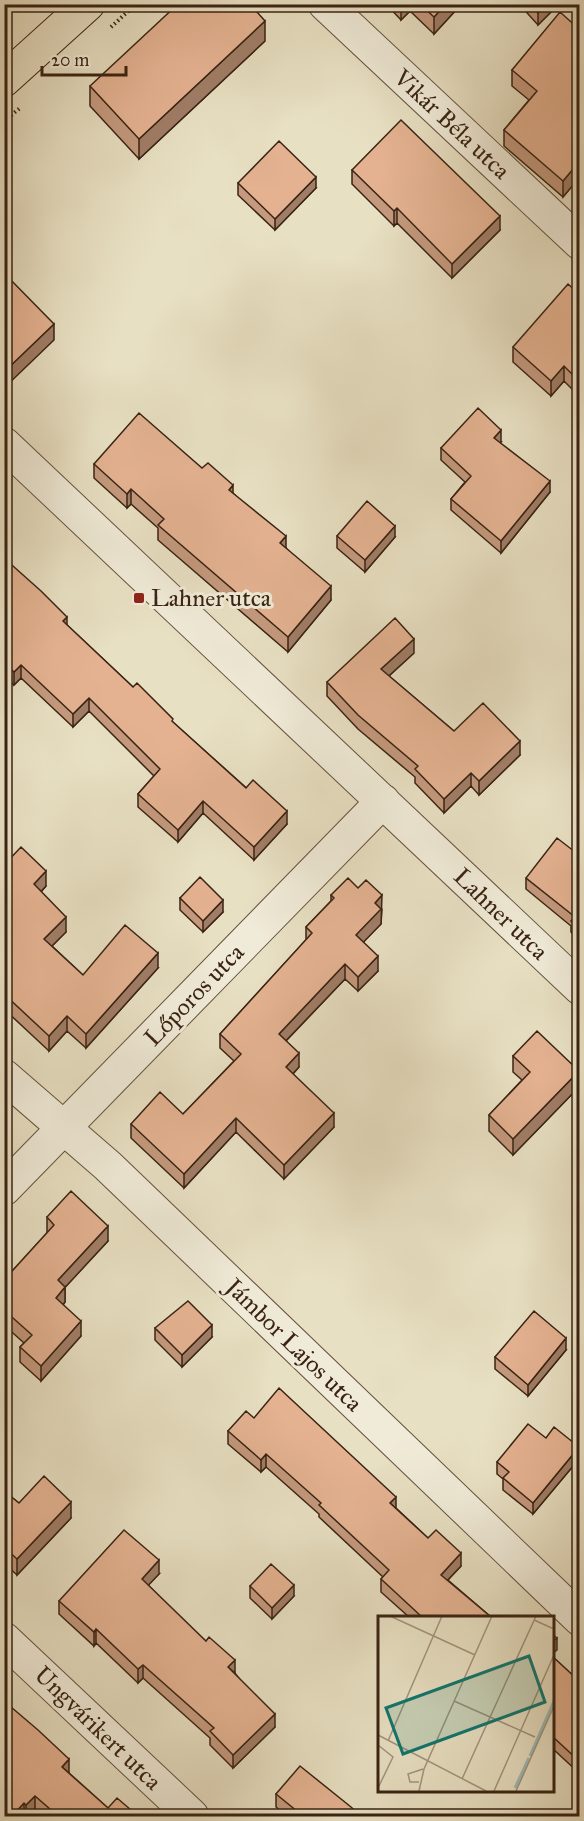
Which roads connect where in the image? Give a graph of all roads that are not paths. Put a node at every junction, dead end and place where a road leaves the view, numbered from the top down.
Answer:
1 (88, 4) edge
2 (325, 4) edge
3 (4, 80) edge
4 (579, 243) edge
5 (4, 444) edge
6 (383, 801) junction
7 (579, 988) edge
8 (4, 1076) edge
9 (64, 1129) junction
10 (4, 1189) edge
11 (579, 1619) edge
12 (4, 1639) edge
13 (192, 1816) edge

1 - 3 main road
2 - 4 street, Vikár Béla utca
5 - 6 street, Lahner utca
6 - 7 street, Lahner utca
6 - 9 street, Lőporos utca
8 - 9 street, Jámbor Lajos utca
9 - 10 street, Lőporos utca
9 - 11 street, Jámbor Lajos utca
12 - 13 street, Ungvárikert utca

